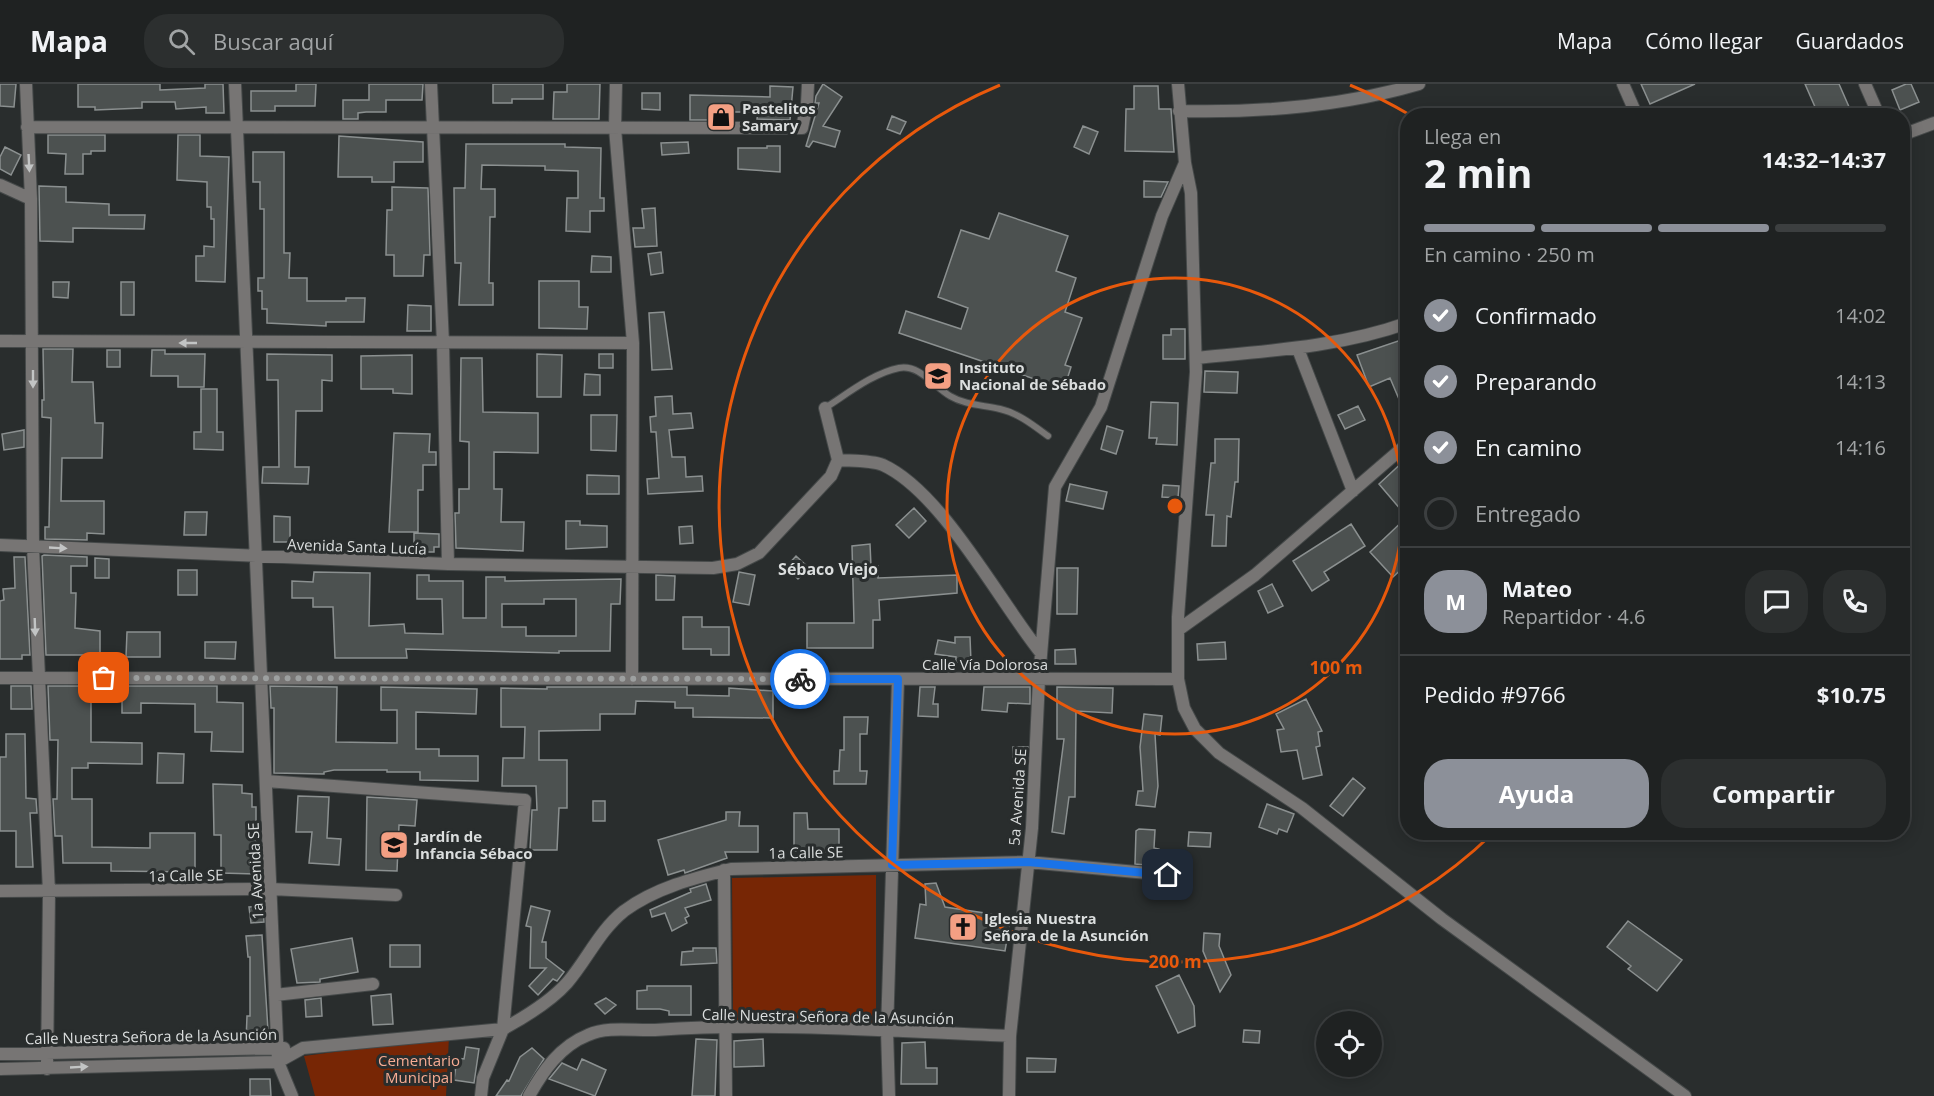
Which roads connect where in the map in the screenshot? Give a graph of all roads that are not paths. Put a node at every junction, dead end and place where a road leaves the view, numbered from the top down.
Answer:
1 (26, 84) edge
2 (235, 84) edge
3 (431, 84) edge
4 (616, 84) edge
5 (808, 84) edge
6 (1178, 84) edge
7 (1419, 84) edge
8 (1623, 84) edge
9 (1865, 84) edge
10 (1378, 89) edge
11 (1634, 108) edge
12 (1876, 108) edge
13 (1179, 111) junction
14 (1934, 123) edge
15 (27, 127) junction
16 (237, 127) junction
17 (434, 128) junction
18 (615, 128) junction
19 (1910, 132) edge
20 (1185, 163) junction
21 (0, 185) edge
22 (31, 199) junction
23 (1400, 326) edge
24 (0, 342) edge
25 (33, 343) junction
26 (246, 343) junction
27 (443, 343) junction
28 (633, 343) junction
29 (1299, 349) junction
30 (1196, 358) junction
31 (825, 408) joint
32 (1048, 436) dead end
33 (1400, 450) edge
34 (838, 460) junction
35 (1353, 491) junction
36 (0, 545) edge
37 (33, 547) junction
38 (256, 558) junction
39 (448, 564) junction
40 (635, 568) junction
41 (1178, 630) junction
42 (1041, 653) junction
43 (0, 678) edge
44 (37, 678) junction
45 (261, 678) junction
46 (632, 679) junction
47 (898, 679) junction
48 (1039, 679) junction
49 (1178, 679) junction
50 (266, 781) junction
51 (1028, 862) junction
52 (892, 865) junction
53 (724, 870) junction
54 (1168, 875) dead end
55 (271, 889) junction
56 (0, 891) edge
57 (49, 892) junction
58 (396, 895) dead end
59 (372, 984) dead end
60 (275, 995) junction
61 (727, 1026) junction
62 (503, 1029) junction
63 (887, 1031) junction
64 (1010, 1036) junction
65 (277, 1048) junction
66 (303, 1048) junction
67 (0, 1054) edge
68 (47, 1054) junction
69 (278, 1062) junction
70 (0, 1069) edge
71 (47, 1069) junction
72 (291, 1096) edge
73 (481, 1096) edge
74 (529, 1096) edge
75 (726, 1096) edge
76 (889, 1096) edge
77 (1009, 1096) edge
78 (1684, 1096) edge

1 - 15 street
2 - 16 street, 1a Avenida SE
3 - 17 street
4 - 18 street
5 - 18 street
6 - 13 street
7 - 10 street
8 - 11 street
9 - 12 street
10 - 13 street
13 - 20 street
14 - 19 street
15 - 16 street
15 -> 22 street
16 - 17 street
16 - 26 street, 1a Avenida SE
17 - 18 street
17 - 27 street
18 - 28 street
20 - 30 street
20 - 42 street, 5a Avenida SE
21 - 22 street
22 - 25 street
23 - 29 street
24 - 25 street
26 -> 25 street
25 -> 37 street
26 - 27 street
26 - 38 street, 1a Avenida SE
27 - 28 street
27 - 39 street
28 - 40 street
29 - 30 street
29 - 35 street
30 - 41 street
31 - 32 lane
31 - 34 street
33 - 35 street
34 - 40 street, Avenida Santa Lucía
34 - 42 street
35 - 41 street
36 - 37 street, Avenida Santa Lucía
37 -> 38 street, Avenida Santa Lucía
37 -> 44 street
38 - 39 street, Avenida Santa Lucía
38 - 45 street, 1a Avenida SE
39 - 40 street, Avenida Santa Lucía
40 - 46 street
41 - 49 street
42 - 48 street, 5a Avenida SE
43 - 44 street, Calle Vía Dolorosa
44 - 45 street, Calle Vía Dolorosa
44 - 57 street
45 - 46 street, Calle Vía Dolorosa
45 - 50 street, 1a Avenida SE
46 - 47 street, Calle Vía Dolorosa
47 - 48 street, Calle Vía Dolorosa
47 - 52 street
48 - 49 street, Calle Vía Dolorosa
48 - 51 street, 5a Avenida SE
49 - 78 street
50 - 55 street, 1a Avenida SE
50 - 62 street
51 - 52 street, 1a Calle SE
51 - 54 street, 1a Calle SE
51 - 64 street, 5a Avenida SE
52 - 53 street, 1a Calle SE
52 - 63 street
53 - 61 street
53 - 62 street, 1a Calle SE
55 - 57 street, 1a Calle SE
55 - 58 street, 1a Calle SE
55 - 60 street, 1a Avenida SE
56 - 57 street, 1a Calle SE
57 - 68 street
59 - 60 street
60 - 65 street, 1a Avenida SE
61 - 63 street, Calle Nuestra Señora de la Asunción
61 - 74 street, Calle Nuestra Señora de la Asunción
61 - 75 street
62 - 66 street, Calle Nuestra Señora de la Asunción
62 - 73 street
63 - 64 street, Calle Nuestra Señora de la Asunción
63 - 76 street
64 - 77 street, 5a Avenida SE
65 - 66 street, Calle Nuestra Señora de la Asunción
65 - 68 street, Calle Nuestra Señora de la Asunción
65 - 69 street, 1a Avenida SE
66 - 69 street, Calle Nuestra Señora de la Asunción
67 - 68 street, Calle Nuestra Señora de la Asunción
68 - 71 street
71 -> 69 street, Calle Nuestra Señora de la Asunción
69 - 72 street, 1a Avenida SE
70 - 71 street, Calle Nuestra Señora de la Asunción

